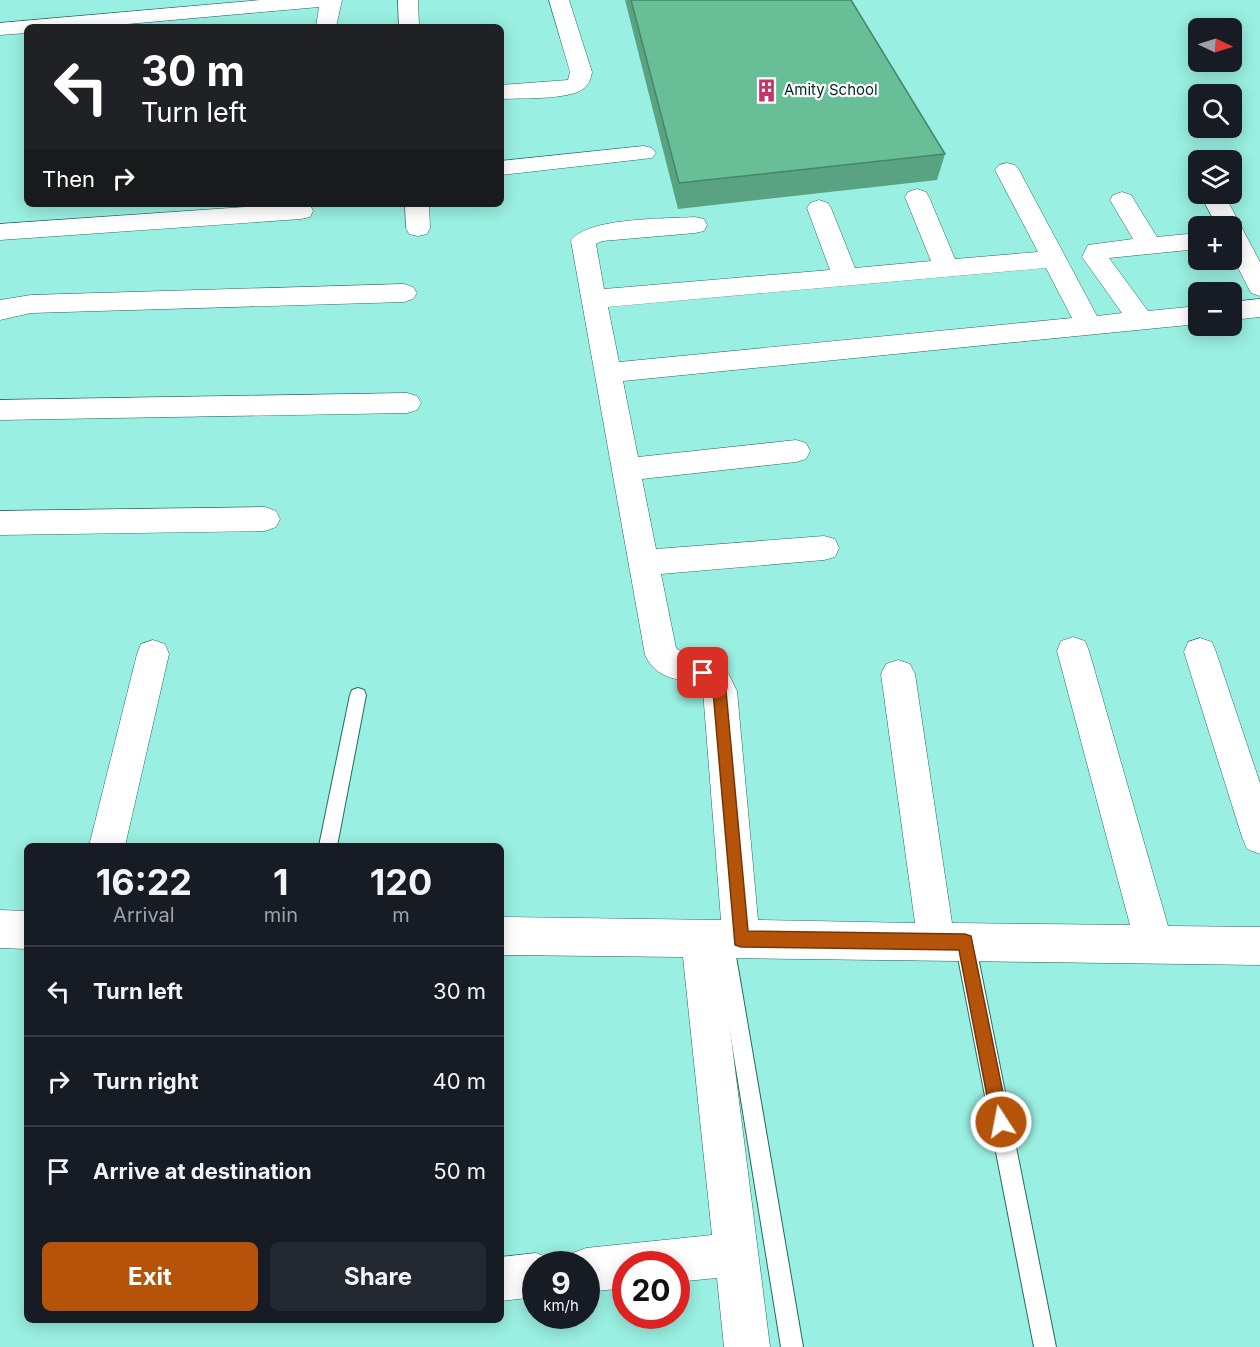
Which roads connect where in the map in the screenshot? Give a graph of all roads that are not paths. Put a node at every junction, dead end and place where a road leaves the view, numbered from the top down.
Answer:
1 (331, 0) edge
2 (408, 0) edge
3 (559, 0) edge
4 (264, 6) junction
5 (200, 19) edge
6 (113, 23) edge
7 (91, 24) edge
8 (258, 24) edge
9 (327, 24) edge
10 (409, 24) edge
11 (24, 27) edge
12 (3, 28) edge
13 (0, 49) edge
14 (504, 92) edge
15 (644, 153) dead end
16 (504, 168) edge
17 (1007, 170) dead end
18 (917, 196) dead end
19 (1122, 200) dead end
20 (417, 207) edge
21 (819, 208) dead end
22 (199, 211) edge
23 (300, 211) dead end
24 (96, 215) edge
25 (694, 225) dead end
26 (418, 228) dead end
27 (0, 232) edge
28 (1242, 235) edge
29 (1260, 236) edge
30 (1188, 242) edge
31 (1149, 246) junction
32 (1242, 253) edge
33 (1054, 259) junction
34 (947, 269) junction
35 (846, 277) junction
36 (1260, 287) edge
37 (404, 293) dead end
38 (593, 299) junction
39 (1260, 308) edge
40 (1242, 310) edge
41 (0, 311) edge
42 (1188, 316) edge
43 (1141, 320) junction
44 (1089, 325) junction
45 (607, 373) junction
46 (407, 403) dead end
47 (0, 410) edge
48 (796, 451) dead end
49 (625, 470) junction
50 (265, 519) dead end
51 (0, 523) edge
52 (824, 548) dead end
53 (643, 563) junction
54 (1074, 651) dead end
55 (1200, 652) dead end
56 (153, 654) dead end
57 (898, 674) dead end
58 (358, 695) dead end
59 (1260, 837) edge
60 (107, 843) edge
61 (329, 843) edge
62 (0, 929) edge
63 (24, 930) edge
64 (504, 936) edge
65 (722, 939) junction
66 (950, 942) junction
67 (1155, 944) junction
68 (1260, 946) edge
69 (736, 1254) junction
70 (690, 1259) edge
71 (522, 1277) edge
72 (504, 1279) edge
73 (747, 1347) edge
74 (792, 1347) edge
75 (1045, 1347) edge

1 - 4 street
1 - 9 street
2 - 10 street
3 - 14 street
4 - 5 street
4 - 8 street
5 - 6 street
6 - 7 street
11 - 12 street
12 - 13 street
15 - 16 street
17 - 33 street
18 - 34 street
19 - 31 street
20 - 26 street
21 - 35 street
22 - 23 street
22 - 24 street
24 - 27 street
25 - 38 street
28 - 29 street
30 - 31 street
31 - 43 street
32 - 36 street
33 - 34 street
33 - 44 street
34 - 35 street
35 - 38 street
37 - 41 street
38 - 45 street
39 - 40 street
42 - 43 street
43 - 44 street
44 - 45 street
45 - 49 street
46 - 47 street
48 - 49 street
49 - 53 street
50 - 51 street
52 - 53 street
53 - 65 street
54 - 67 street
55 - 59 street
56 - 60 street
57 - 66 street
58 - 61 lane
62 - 63 street
64 - 65 street
65 - 66 street
65 - 69 street
65 - 74 lane
66 - 67 street
66 - 75 lane
67 - 68 street
69 - 70 street
69 - 73 street
71 - 72 street

